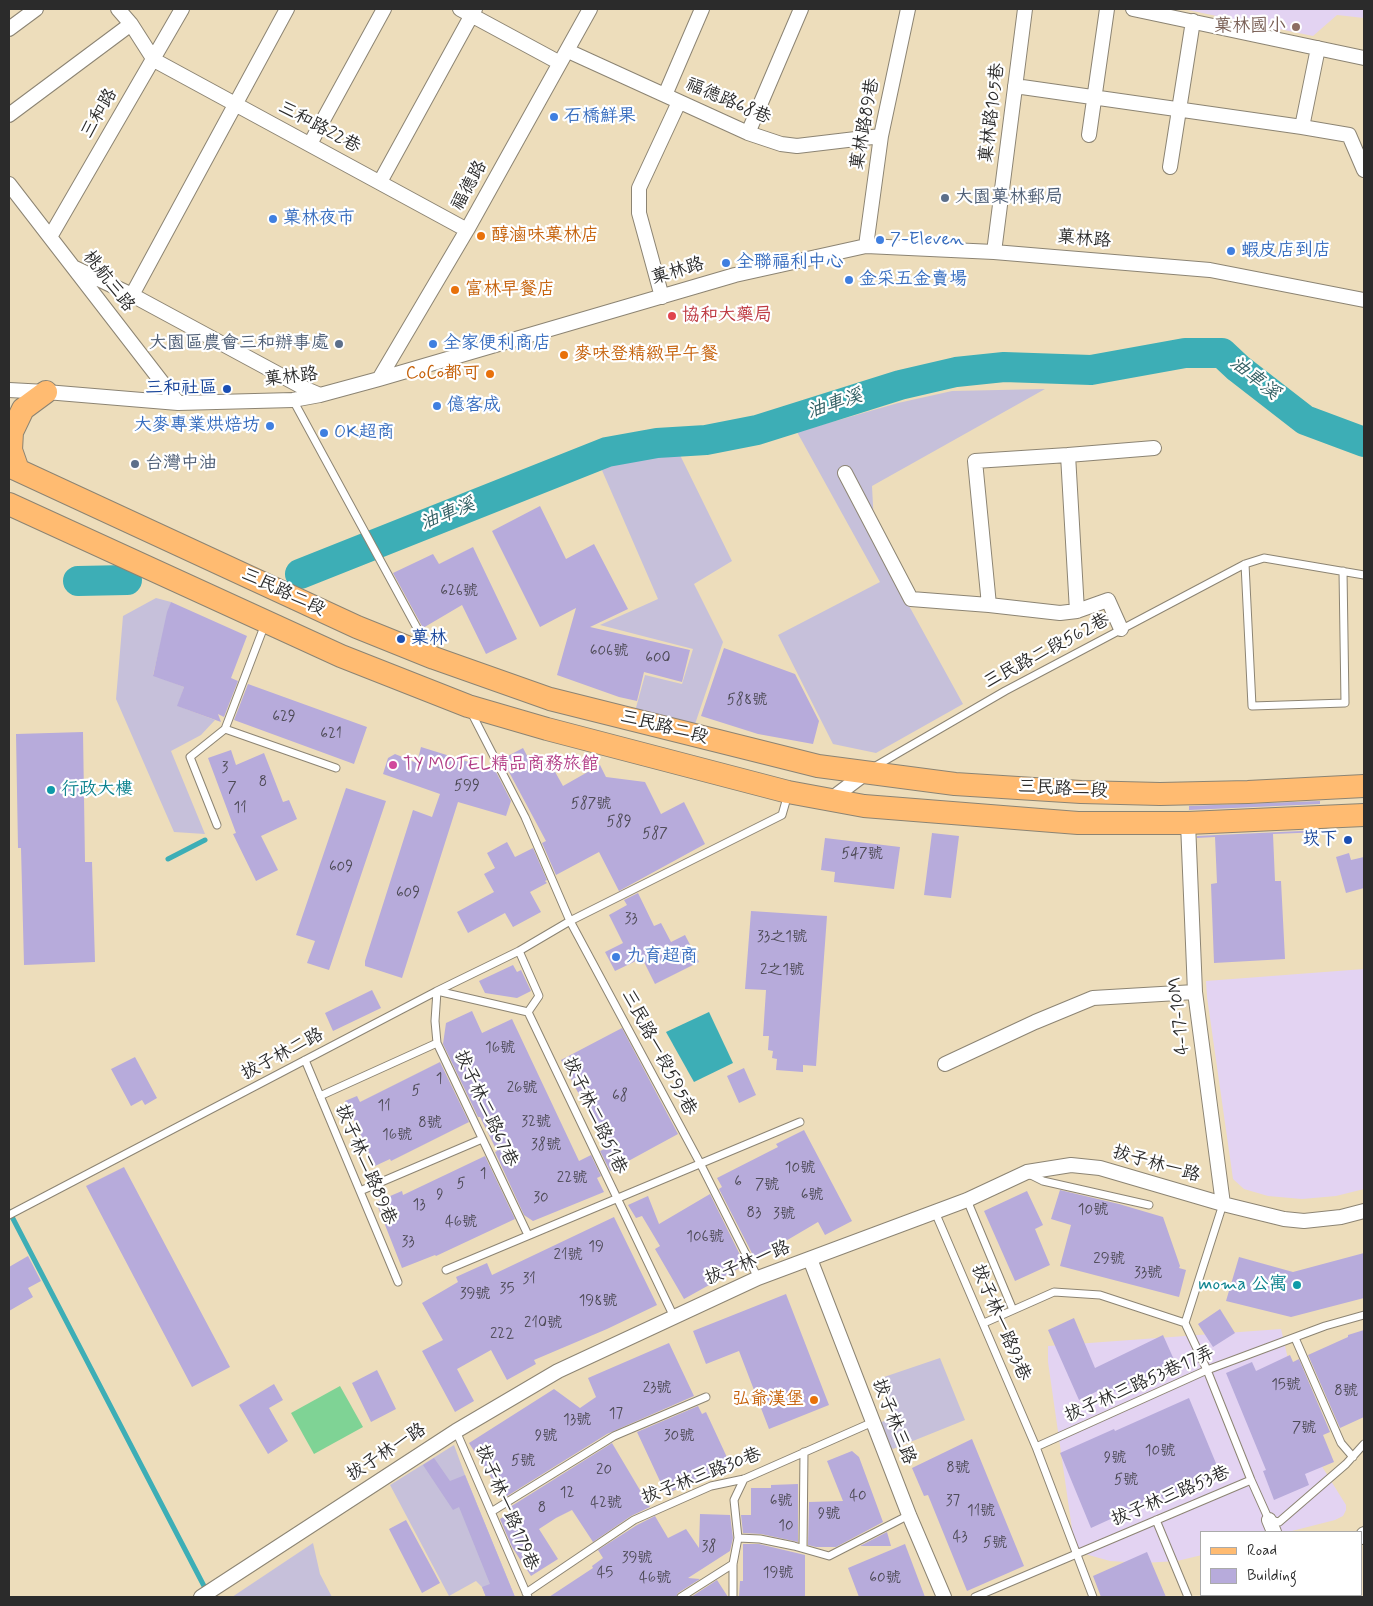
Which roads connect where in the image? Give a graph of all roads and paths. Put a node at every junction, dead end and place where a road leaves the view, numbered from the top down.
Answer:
1 (36, 9) edge
2 (118, 9) edge
3 (182, 9) edge
4 (287, 9) edge
5 (384, 9) edge
6 (590, 9) edge
7 (702, 9) edge
8 (801, 9) edge
9 (908, 9) edge
10 (1026, 9) edge
11 (1107, 9) edge
12 (1134, 9) edge
13 (469, 11) edge
14 (1193, 21) junction
15 (131, 24) junction
16 (9, 29) edge
17 (1318, 48) junction
18 (568, 50) junction
19 (1364, 58) edge
20 (154, 60) junction
21 (560, 63) junction
22 (1014, 86) junction
23 (665, 95) junction
24 (1094, 96) junction
25 (679, 102) junction
26 (236, 104) junction
27 (1179, 109) junction
28 (9, 115) edge
29 (1302, 127) junction
30 (748, 133) junction
31 (1088, 135) dead end
32 (881, 136) junction
33 (310, 144) junction
34 (1170, 168) dead end
35 (1364, 170) edge
36 (380, 182) junction
37 (9, 184) edge
38 (467, 230) junction
39 (50, 237) junction
40 (866, 246) junction
41 (994, 252) junction
42 (73, 267) junction
43 (132, 294) junction
44 (662, 297) junction
45 (1364, 300) edge
46 (379, 379) junction
47 (9, 390) edge
48 (46, 392) junction
49 (320, 395) junction
50 (293, 400) junction
51 (178, 403) junction
52 (1154, 448) dead end
53 (1068, 455) junction
54 (13, 468) edge
55 (845, 473) dead end
56 (9, 504) edge
57 (1245, 564) junction
58 (1342, 571) junction
59 (1364, 575) edge
60 (989, 605) junction
61 (1077, 611) junction
62 (266, 622) junction
63 (1121, 629) junction
64 (434, 658) junction
65 (468, 706) junction
66 (225, 729) junction
67 (336, 768) dead end
68 (866, 772) junction
69 (1364, 786) edge
70 (788, 792) junction
71 (830, 800) junction
72 (1364, 816) edge
73 (1188, 823) junction
74 (217, 825) dead end
75 (570, 920) junction
76 (519, 951) junction
77 (437, 991) junction
78 (1195, 992) junction
79 (528, 1012) junction
80 (437, 1043) junction
81 (304, 1060) junction
82 (945, 1064) dead end
83 (320, 1096) junction
84 (800, 1122) dead end
85 (482, 1139) junction
86 (700, 1163) junction
87 (1027, 1172) junction
88 (360, 1191) junction
89 (616, 1198) junction
90 (967, 1200) junction
91 (1223, 1204) junction
92 (1149, 1205) dead end
93 (1364, 1211) edge
94 (935, 1212) junction
95 (9, 1215) edge
96 (528, 1235) junction
97 (810, 1259) junction
98 (446, 1270) dead end
99 (758, 1278) junction
100 (398, 1282) dead end
101 (1013, 1310) junction
102 (1364, 1315) edge
103 (674, 1317) junction
104 (1184, 1323) junction
105 (984, 1324) junction
106 (1295, 1338) junction
107 (1207, 1370) junction
108 (706, 1397) dead end
109 (873, 1422) junction
110 (456, 1430) junction
111 (1364, 1444) edge
112 (1036, 1447) junction
113 (804, 1452) junction
114 (1353, 1457) junction
115 (744, 1479) junction
116 (1251, 1480) junction
117 (491, 1512) junction
118 (909, 1515) junction
119 (1156, 1520) junction
120 (1271, 1526) edge
121 (738, 1538) junction
122 (804, 1548) junction
123 (1075, 1554) junction
124 (733, 1564) junction
125 (527, 1595) edge
126 (201, 1597) edge
127 (681, 1597) edge
128 (733, 1597) edge
129 (944, 1597) edge
130 (975, 1597) edge
131 (1093, 1597) edge
132 (1188, 1597) edge

1 - 16 street
2 - 15 street
3 - 20 street, 三和路
4 - 26 street
5 - 33 street
6 - 18 street, 福德路
7 - 23 street
8 - 30 street
9 - 32 street, 菓林路89巷
10 - 22 street, 菓林路105巷
11 - 24 street
12 - 14 street
13 - 21 street
13 - 36 street
14 - 17 street
14 - 27 street
15 - 20 street
15 - 28 street
17 - 19 street
17 - 29 street
18 - 21 street, 福德路
18 - 23 street, 福德路68巷
20 - 26 street, 三和路22巷
20 - 39 street, 三和路
21 - 38 street, 福德路
22 - 24 street
22 - 41 street, 菓林路105巷
23 - 25 street, 福德路68巷
24 - 27 street
24 - 31 street
25 - 30 street, 福德路68巷
25 - 44 street
26 - 33 street, 三和路22巷
26 - 43 street
27 - 29 street
27 - 34 street
29 - 35 street
30 - 32 street, 福德路68巷
32 - 40 street, 菓林路89巷
33 - 36 street, 三和路22巷
36 - 38 street, 三和路22巷
37 - 39 street, 桃航三路
38 - 46 street, 福德路
39 - 42 street, 桃航三路
40 - 41 street, 菓林路
40 - 44 street, 菓林路
41 - 45 street, 菓林路
42 - 43 street
42 - 51 street, 桃航三路
43 - 49 street
44 - 46 street, 菓林路
46 - 49 street, 菓林路
47 - 48 street, 菓林路
48 - 51 street, 菓林路
48 - 54 main road
49 - 50 street, 菓林路
50 - 51 street, 菓林路
50 - 64 lane
52 - 53 street
53 - 60 street
53 - 61 street
54 - 64 main road, 三民路二段
55 - 60 street
56 - 62 main road, 三民路二段
57 - 58 lane, 三民路二段562巷
57 - 58 lane
57 - 63 lane, 三民路二段562巷
58 - 59 lane, 三民路二段562巷
60 - 61 street
61 - 63 street
62 - 65 main road, 三民路二段
62 - 66 lane
63 - 68 lane, 三民路二段562巷
64 - 68 main road, 三民路二段
65 - 70 main road, 三民路二段
65 - 75 lane, 三民路一段595巷
66 - 67 lane
66 - 74 lane
68 - 69 main road, 三民路二段
68 - 71 street
70 - 71 main road, 三民路二段
70 - 75 lane, 拔子林二路
71 - 73 main road, 三民路二段
72 - 73 main road, 三民路二段
73 - 78 street, 4-17-10M
75 - 76 lane, 拔子林二路
75 - 86 lane, 三民路一段595巷
76 - 77 lane, 拔子林二路
76 - 79 lane
77 - 79 lane
77 - 80 lane, 拔子林二路67巷
77 - 81 lane, 拔子林二路
78 - 82 street
78 - 91 street, 4-17-10M
79 - 89 lane, 拔子林二路51巷
80 - 83 lane
80 - 85 lane, 拔子林二路67巷
81 - 83 lane, 拔子林二路89巷
81 - 95 lane, 拔子林二路
83 - 88 lane, 拔子林二路89巷
84 - 86 lane
85 - 88 lane
85 - 96 lane, 拔子林二路67巷
86 - 89 lane
86 - 99 lane, 三民路一段595巷
87 - 90 street, 拔子林一路
87 - 91 street, 拔子林一路
87 - 92 lane
88 - 100 lane, 拔子林二路89巷
89 - 96 lane
89 - 103 lane, 拔子林二路51巷
90 - 94 street, 拔子林一路
90 - 101 lane
91 - 93 street, 拔子林一路
91 - 104 lane
94 - 97 street, 拔子林一路
94 - 105 lane, 拔子林一路93巷
96 - 98 lane
97 - 99 street, 拔子林一路
97 - 109 street, 拔子林三路
99 - 103 street, 拔子林一路
101 - 104 lane
101 - 105 lane
102 - 106 lane, 拔子林三路53巷17弄
103 - 110 street, 拔子林一路
104 - 107 lane
105 - 112 lane, 拔子林一路93巷
106 - 107 lane, 拔子林三路53巷17弄
106 - 114 lane
107 - 112 lane, 拔子林三路53巷17弄
107 - 116 lane
108 - 117 lane
109 - 113 lane, 拔子林三路30巷
109 - 118 street, 拔子林三路
110 - 117 lane, 拔子林一路179巷
110 - 126 street, 拔子林一路
111 - 114 lane, 拔子林三路53巷
112 - 123 lane
113 - 115 lane, 拔子林三路30巷
113 - 122 lane
114 - 120 lane, 拔子林三路53巷
115 - 121 lane
115 - 125 lane, 拔子林三路30巷
116 - 119 lane, 拔子林三路53巷
116 - 120 lane, 拔子林三路53巷
117 - 125 lane, 拔子林一路179巷
118 - 122 lane
118 - 129 street, 拔子林三路
119 - 123 lane, 拔子林三路53巷
119 - 132 lane
121 - 122 lane
121 - 124 lane
123 - 130 lane, 拔子林三路53巷
123 - 131 lane
124 - 127 lane
124 - 128 lane

